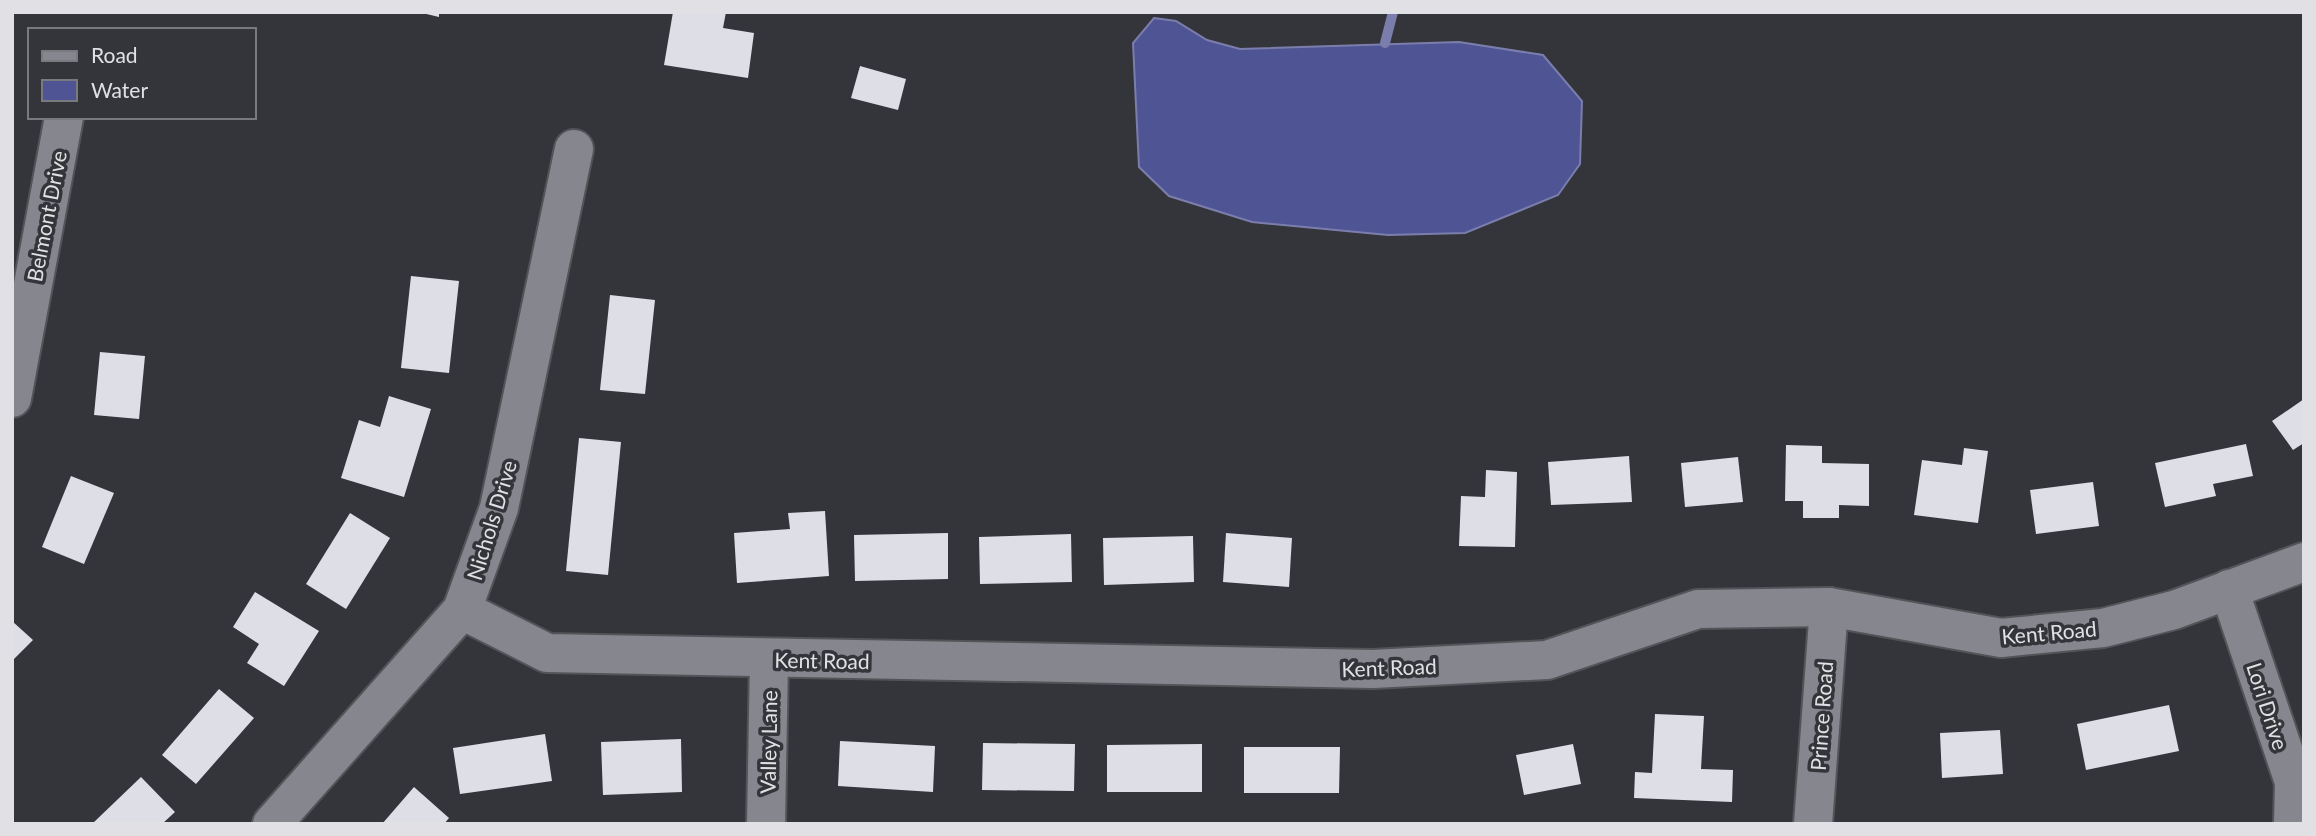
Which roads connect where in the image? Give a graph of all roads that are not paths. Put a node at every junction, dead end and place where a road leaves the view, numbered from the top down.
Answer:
1 (64, 119) edge
2 (574, 149) dead end
3 (12, 398) edge
4 (2304, 562) edge
5 (2229, 590) junction
6 (1829, 607) junction
7 (462, 610) junction
8 (769, 660) junction
9 (272, 824) edge
10 (766, 824) edge
11 (1813, 824) edge
12 (2293, 824) edge

1 - 3 street, Belmont Drive
2 - 7 street, Nichols Drive
4 - 5 street, Kent Road
5 - 6 street, Kent Road
5 - 12 street, Lori Drive
6 - 8 street, Kent Road
6 - 11 street, Prince Road
7 - 8 street, Kent Road
7 - 9 street, Nichols Drive
8 - 10 street, Valley Lane

